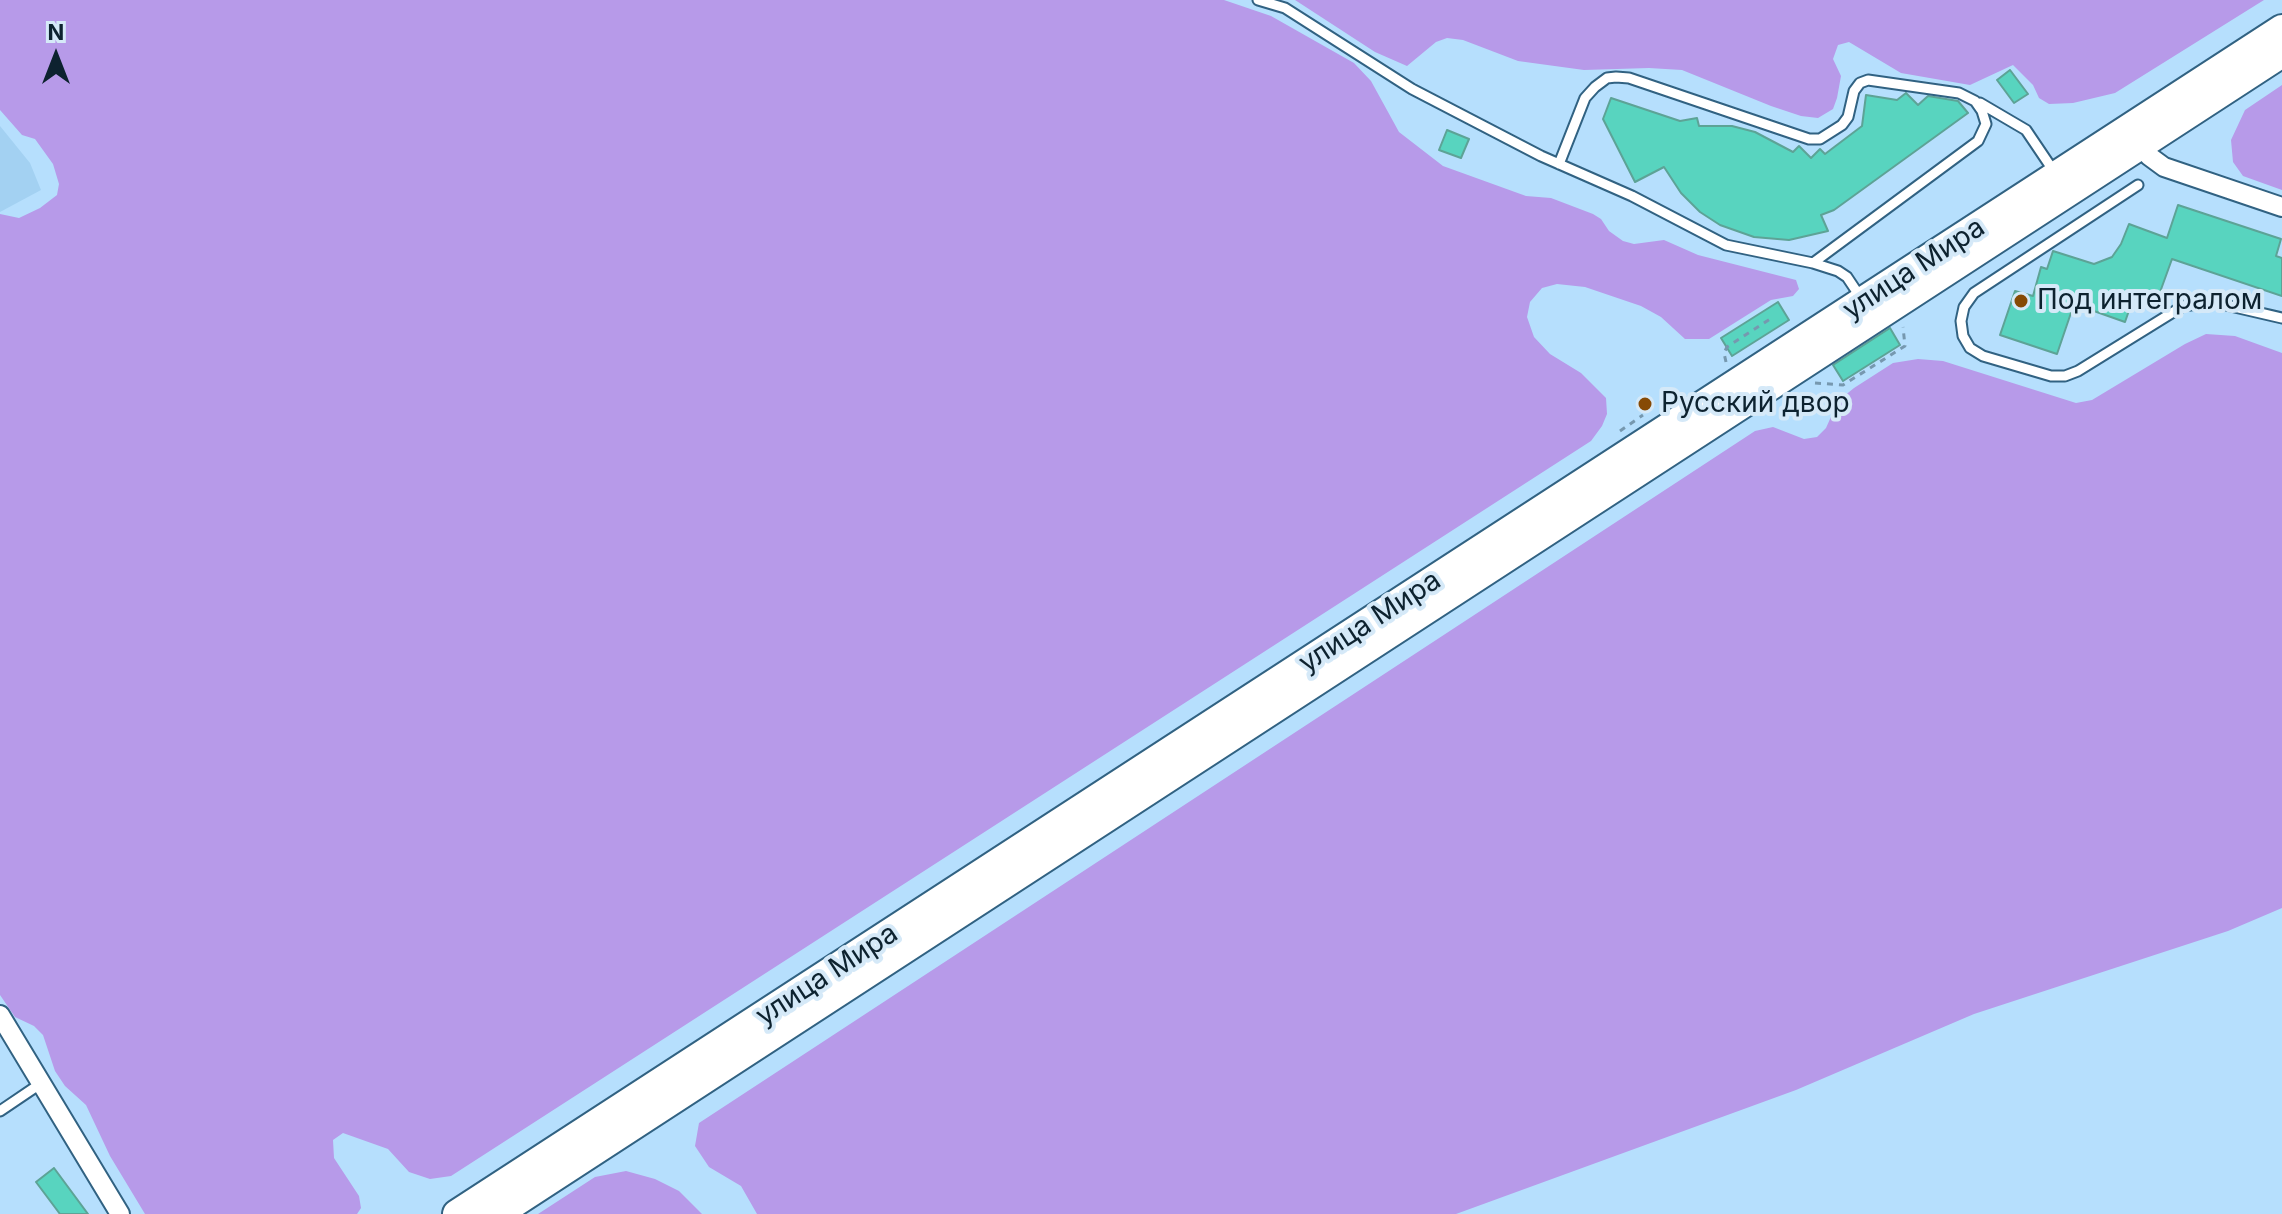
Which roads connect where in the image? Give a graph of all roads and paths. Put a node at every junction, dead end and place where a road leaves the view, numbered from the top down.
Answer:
1 (1258, 0) edge
2 (2282, 29) edge
3 (2282, 53) edge
4 (1975, 101) junction
5 (2136, 136) junction
6 (1559, 164) junction
7 (2057, 175) junction
8 (2138, 185) dead end
9 (2282, 207) edge
10 (1813, 263) junction
11 (1869, 311) junction
12 (2282, 318) edge
13 (1770, 319) dead end
14 (1728, 369) dead end
15 (0, 1015) edge
16 (40, 1084) junction
17 (0, 1111) edge
18 (120, 1214) edge
19 (457, 1214) edge
20 (497, 1214) edge

1 - 6 lane
2 - 5 main road, улица Мира
3 - 5 main road, улица Мира
4 - 6 lane
4 - 7 lane
4 - 10 lane
5 - 7 main road, улица Мира
5 - 9 street
5 - 11 main road, улица Мира
6 - 10 lane
7 - 11 main road, улица Мира
8 - 12 lane
10 - 11 lane
11 - 19 main road, улица Мира
11 - 20 main road, улица Мира
13 - 14 path
15 - 16 street
16 - 17 lane
16 - 18 street

